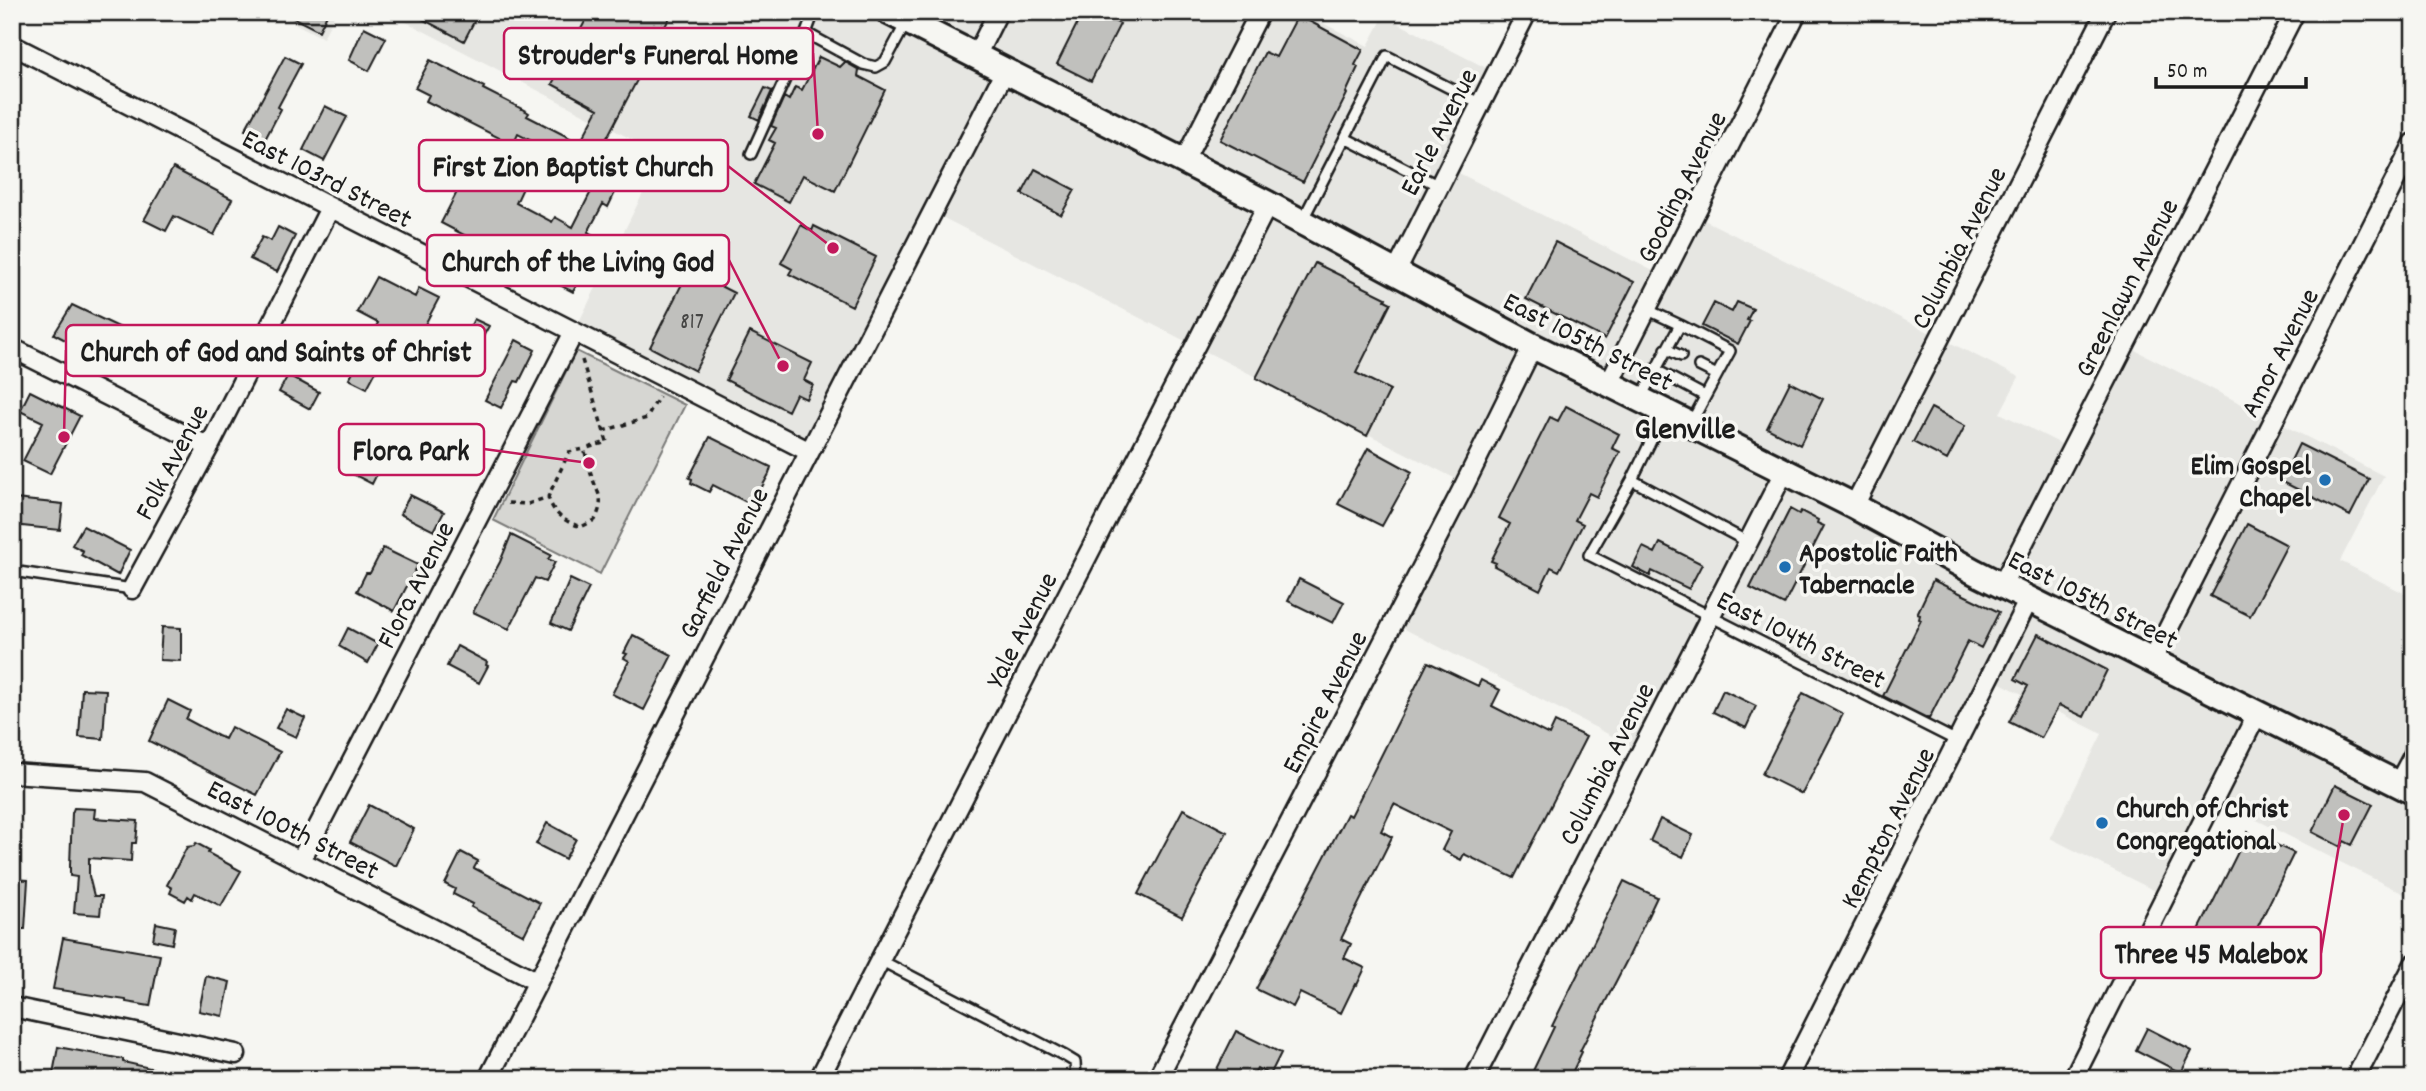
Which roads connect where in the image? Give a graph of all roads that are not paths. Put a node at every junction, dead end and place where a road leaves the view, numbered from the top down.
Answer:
1 (814, 12) edge
2 (998, 12) edge
3 (1260, 12) edge
4 (1527, 12) edge
5 (1797, 12) edge
6 (2106, 12) edge
7 (2295, 12) edge
8 (898, 17) edge
9 (806, 33) junction
10 (12, 45) edge
11 (976, 56) junction
12 (1005, 71) junction
13 (1481, 104) junction
14 (1345, 138) junction
15 (2414, 143) edge
16 (751, 154) dead end
17 (1184, 161) junction
18 (1439, 186) junction
19 (1268, 204) junction
20 (330, 208) junction
21 (1301, 222) junction
22 (1395, 274) junction
23 (1646, 309) junction
24 (1680, 325) junction
25 (574, 332) junction
26 (1533, 346) junction
27 (1666, 349) junction
28 (13, 350) edge
29 (1681, 356) dead end
30 (1699, 366) dead end
31 (1656, 370) junction
32 (1717, 375) junction
33 (1609, 383) junction
34 (1705, 396) junction
35 (1640, 399) junction
36 (1665, 412) junction
37 (1690, 425) junction
38 (209, 447) junction
39 (808, 451) junction
40 (1784, 472) junction
41 (1632, 480) junction
42 (1854, 506) junction
43 (1748, 542) junction
44 (12, 571) edge
45 (2002, 585) junction
46 (132, 589) joint
47 (2029, 599) junction
48 (1709, 617) junction
49 (2152, 661) junction
50 (2257, 714) junction
51 (1959, 742) junction
52 (2414, 754) edge
53 (12, 773) edge
54 (2406, 788) edge
55 (301, 860) junction
56 (880, 960) junction
57 (2414, 964) edge
58 (538, 982) junction
59 (12, 1007) edge
60 (236, 1054) dead end
61 (488, 1079) edge
62 (819, 1079) edge
63 (1076, 1079) edge
64 (1157, 1079) edge
65 (1474, 1079) edge
66 (1787, 1079) edge
67 (2073, 1079) edge
68 (2355, 1079) edge

1 - 9 lane
2 - 11 street
3 - 17 street
4 - 13 street, Earle Avenue
5 - 23 street, Gooding Avenue
6 - 42 street, Columbia Avenue
7 - 45 street, Greenlawn Avenue
8 - 9 lane
8 - 11 main road, East 105th Street
9 - 16 lane
10 - 20 street, East 103rd Street
11 - 12 main road, East 105th Street
12 - 17 main road, East 105th Street
12 - 39 street, Garfield Avenue
13 - 14 lane
13 - 18 street, Earle Avenue
14 - 18 lane
14 - 21 lane
15 - 49 street, Amor Avenue
17 - 19 main road, East 105th Street
18 - 22 street, Earle Avenue
19 - 21 main road, East 105th Street
19 - 56 street, Yale Avenue
20 - 25 street, East 103rd Street
20 - 38 street, Folk Avenue
21 - 22 main road, East 105th Street
22 - 26 main road, East 105th Street
23 - 24 lane
23 - 33 street, Gooding Avenue
24 - 27 lane
24 - 32 lane
25 - 39 street, East 103rd Street
25 - 55 street, Flora Avenue
26 - 33 main road, East 105th Street
26 - 64 street, Empire Avenue
27 - 29 lane
27 - 31 lane
28 - 38 street
30 - 32 lane
31 - 34 lane
31 - 35 lane
32 - 34 lane
33 - 35 main road, East 105th Street
34 - 37 lane
35 - 36 main road, East 105th Street
36 - 37 main road, East 105th Street
36 - 41 lane
37 - 40 main road, East 105th Street
38 - 46 street, Folk Avenue
39 - 58 street, Garfield Avenue
40 - 42 main road, East 105th Street
40 - 43 street, Columbia Avenue
41 - 43 lane
41 - 48 lane, East 104th Street
42 - 45 main road, East 105th Street
43 - 48 street, Columbia Avenue
44 - 46 lane
45 - 47 main road, East 105th Street
47 - 49 main road, East 105th Street
47 - 51 street, Kempton Avenue
48 - 51 lane, East 104th Street
48 - 65 street, Columbia Avenue
49 - 50 main road, East 105th Street
50 - 54 main road, East 105th Street
50 - 67 street
51 - 66 street, Kempton Avenue
52 - 54 street
53 - 55 street, East 100th Street
55 - 58 street, East 100th Street
56 - 62 street, Yale Avenue
56 - 63 lane
57 - 68 street
58 - 61 street, Garfield Avenue
59 - 60 street

